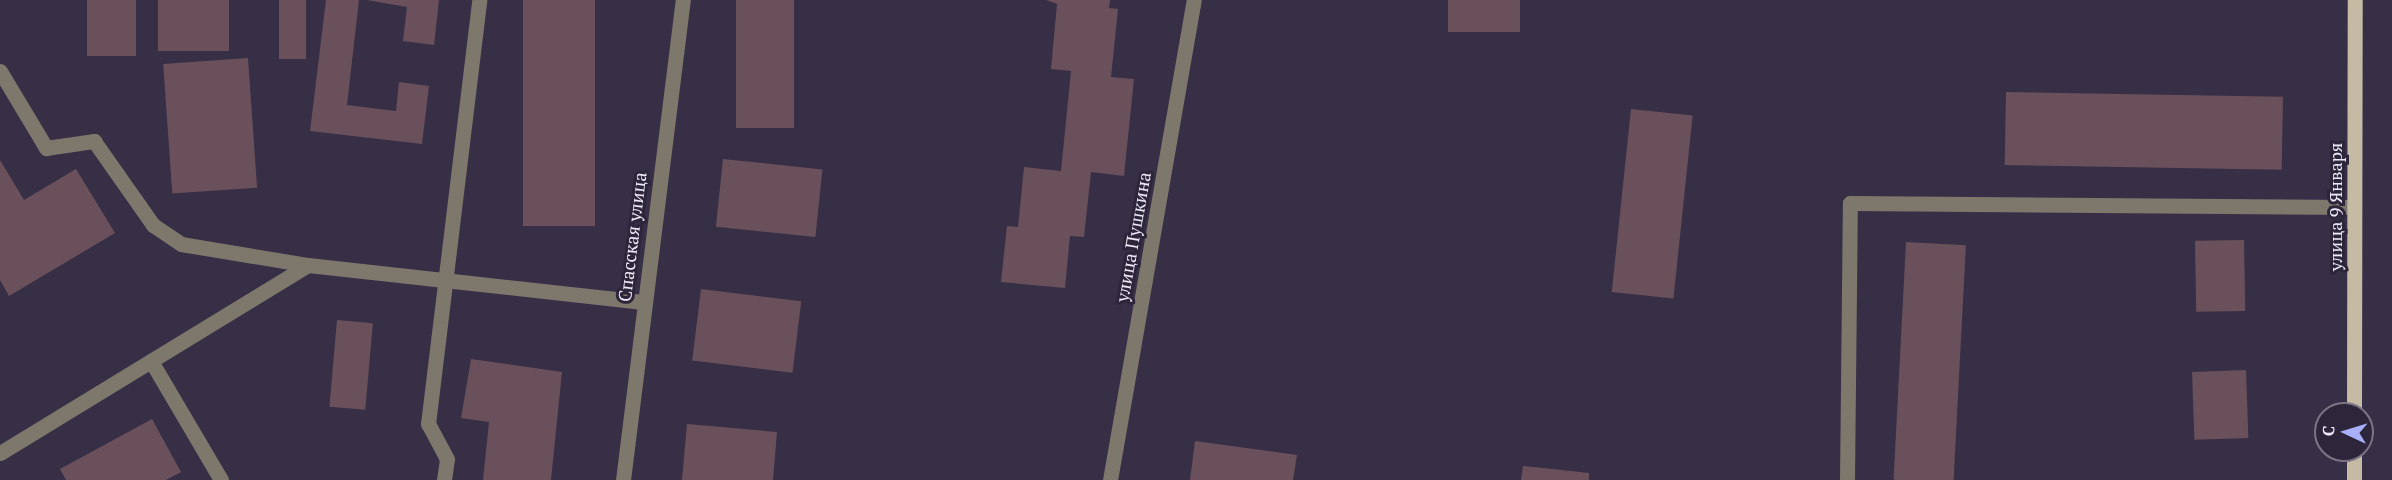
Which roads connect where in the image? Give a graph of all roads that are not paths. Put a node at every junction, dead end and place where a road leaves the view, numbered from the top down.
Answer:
1 (479, 0) edge
2 (683, 0) edge
3 (1194, 0) edge
4 (2355, 0) edge
5 (0, 71) edge
6 (2354, 207) junction
7 (308, 264) junction
8 (447, 282) junction
9 (643, 302) junction
10 (151, 361) junction
11 (2354, 402) edge
12 (0, 453) edge
13 (2354, 462) edge
14 (221, 480) edge
15 (444, 480) edge
16 (623, 480) edge
17 (1110, 480) edge
18 (1847, 480) edge
19 (2354, 480) edge

1 - 8 street
2 - 9 street, Спасская улица
3 - 17 street, улица Пушкина
4 - 6 main road, улица 9 Января
5 - 7 street
6 - 11 main road, улица 9 Января
6 - 18 street
7 - 8 street
7 - 10 street
8 - 9 street
8 - 15 street
9 - 16 street, Спасская улица
10 - 12 street
10 - 14 street
13 - 19 main road

